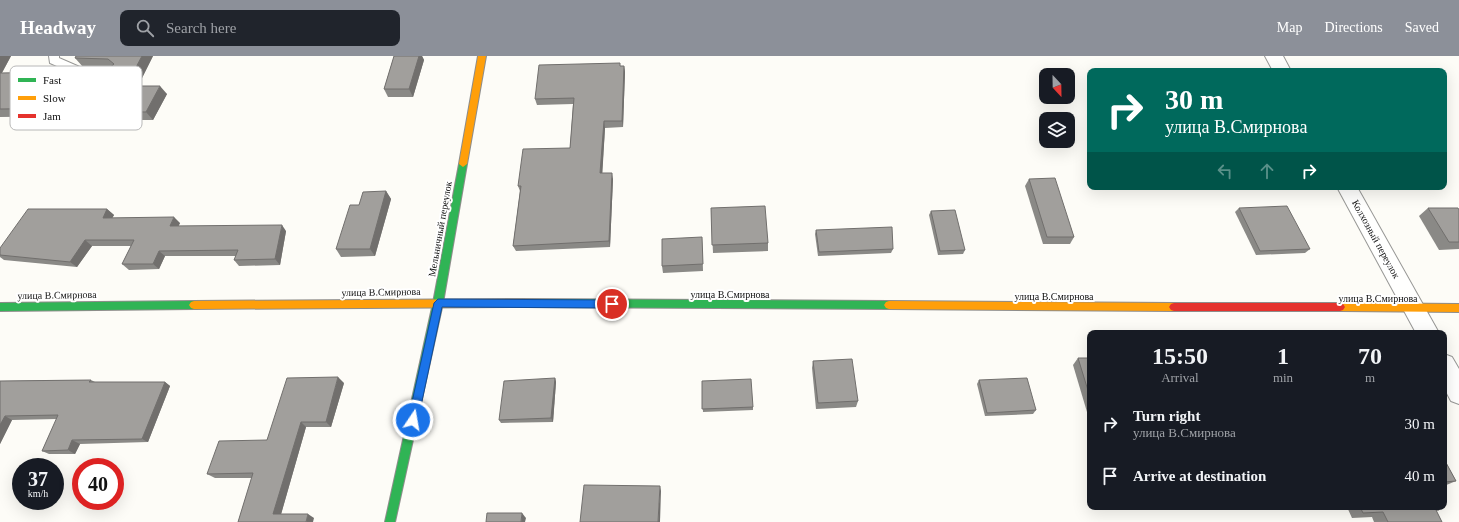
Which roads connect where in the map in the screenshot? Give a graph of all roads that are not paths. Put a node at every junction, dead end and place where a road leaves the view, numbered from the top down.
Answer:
1 (54, 56) edge
2 (482, 56) edge
3 (1274, 56) edge
4 (68, 66) edge
5 (1280, 68) edge
6 (1349, 190) edge
7 (438, 303) junction
8 (0, 307) edge
9 (1459, 308) edge
10 (1415, 309) junction
11 (1426, 330) edge
12 (1447, 370) edge
13 (1459, 393) edge
14 (390, 522) edge

1 - 4 lane
2 - 7 street, Мельничный переулок
3 - 5 street
6 - 10 street, Колхозный переулок
7 - 8 street, улица В.Смирнова
7 - 10 street, улица В.Смирнова
7 - 14 street, Мельничный переулок
9 - 10 street, улица В.Смирнова
10 - 11 street, Колхозный переулок
12 - 13 street

